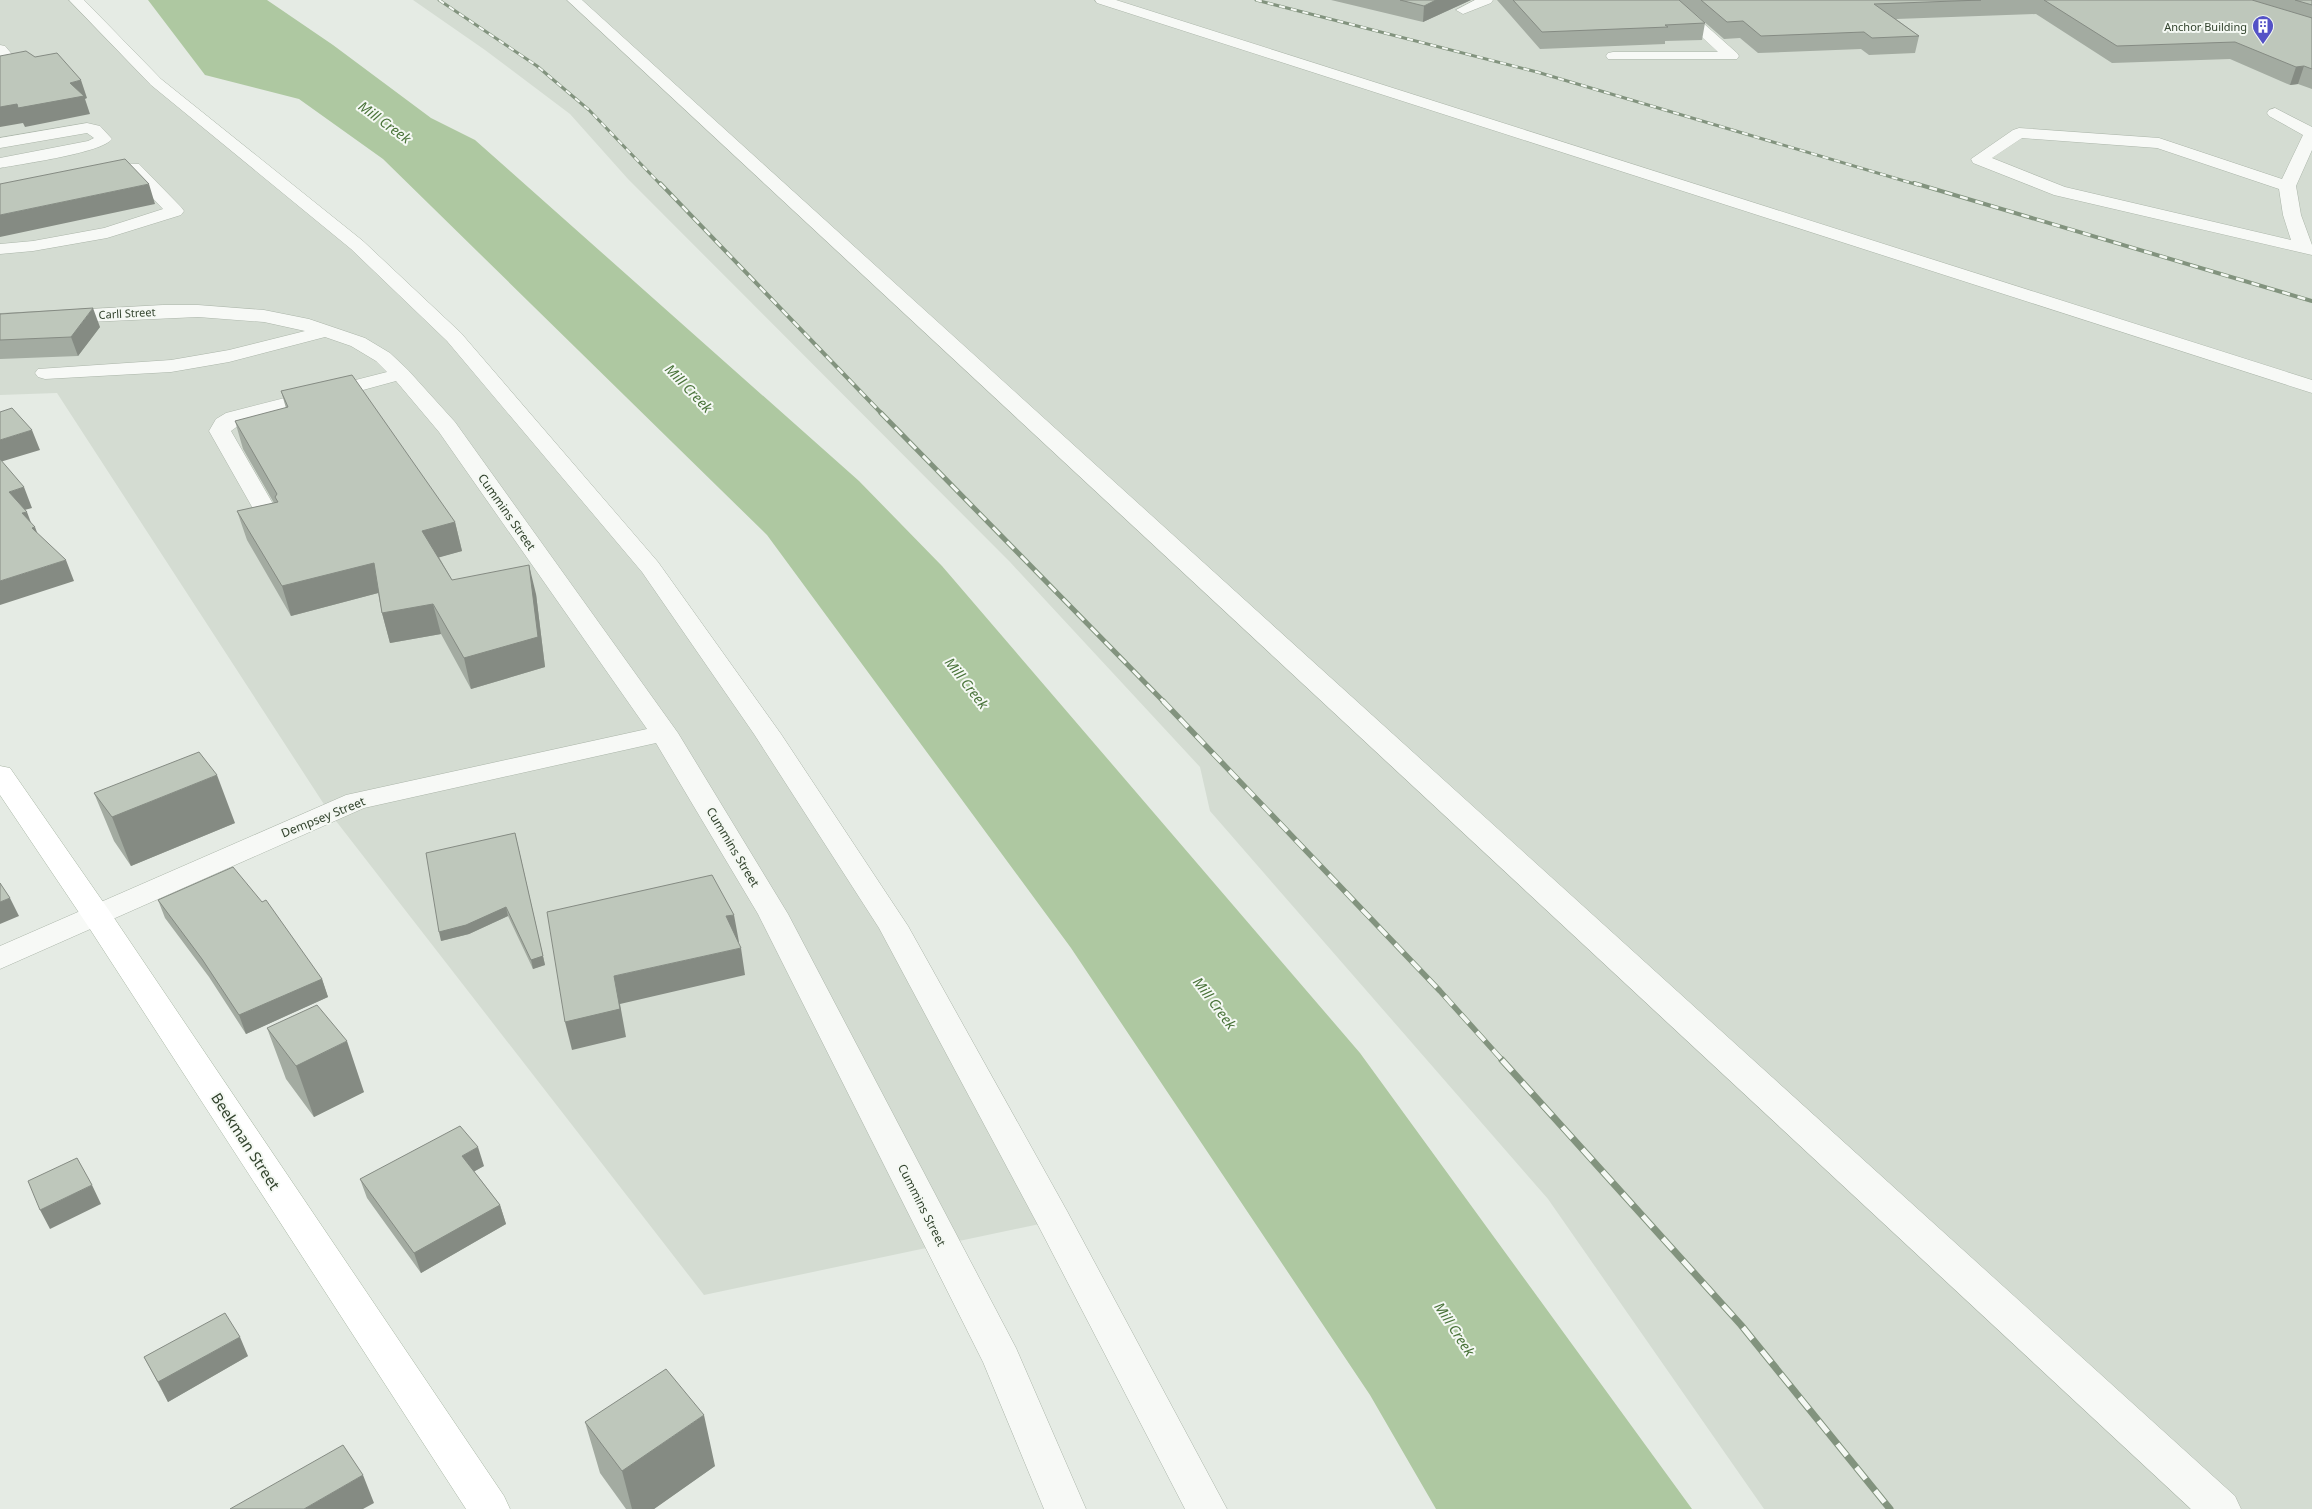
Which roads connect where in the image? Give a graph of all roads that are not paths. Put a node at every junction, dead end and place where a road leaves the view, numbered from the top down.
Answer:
1 (76, 0) edge
2 (574, 0) edge
3 (1102, 0) edge
4 (1486, 0) edge
5 (1668, 0) edge
6 (1463, 10) dead end
7 (0, 49) edge
8 (1613, 56) edge
9 (0, 63) edge
10 (2303, 111) dead end
11 (2312, 133) edge
12 (0, 144) edge
13 (0, 163) edge
14 (102, 172) edge
15 (2294, 197) junction
16 (0, 249) edge
17 (2308, 249) edge
18 (253, 315) joint
19 (0, 320) edge
20 (328, 330) junction
21 (45, 373) dead end
22 (401, 374) junction
23 (2312, 388) edge
24 (272, 523) edge
25 (664, 733) junction
26 (0, 774) edge
27 (97, 916) junction
28 (0, 958) edge
29 (489, 1509) edge
30 (1065, 1509) edge
31 (1206, 1509) edge
32 (2220, 1509) edge

1 - 31 street
2 - 32 street
3 - 23 street
4 - 6 street
5 - 8 street
7 - 9 street
10 - 11 street
11 - 15 street
12 - 13 street
14 - 16 street
15 - 17 street
15 - 17 street
18 - 19 street, Carll Street
18 - 20 street, Cummins Street
20 - 21 street
20 - 22 street, Cummins Street
22 - 24 street
22 - 25 street, Cummins Street
25 - 27 street, Dempsey Street
25 - 30 street, Cummins Street
26 - 27 main road, Beekman Street
27 - 28 street, Dempsey Street
27 - 29 main road, Beekman Street

